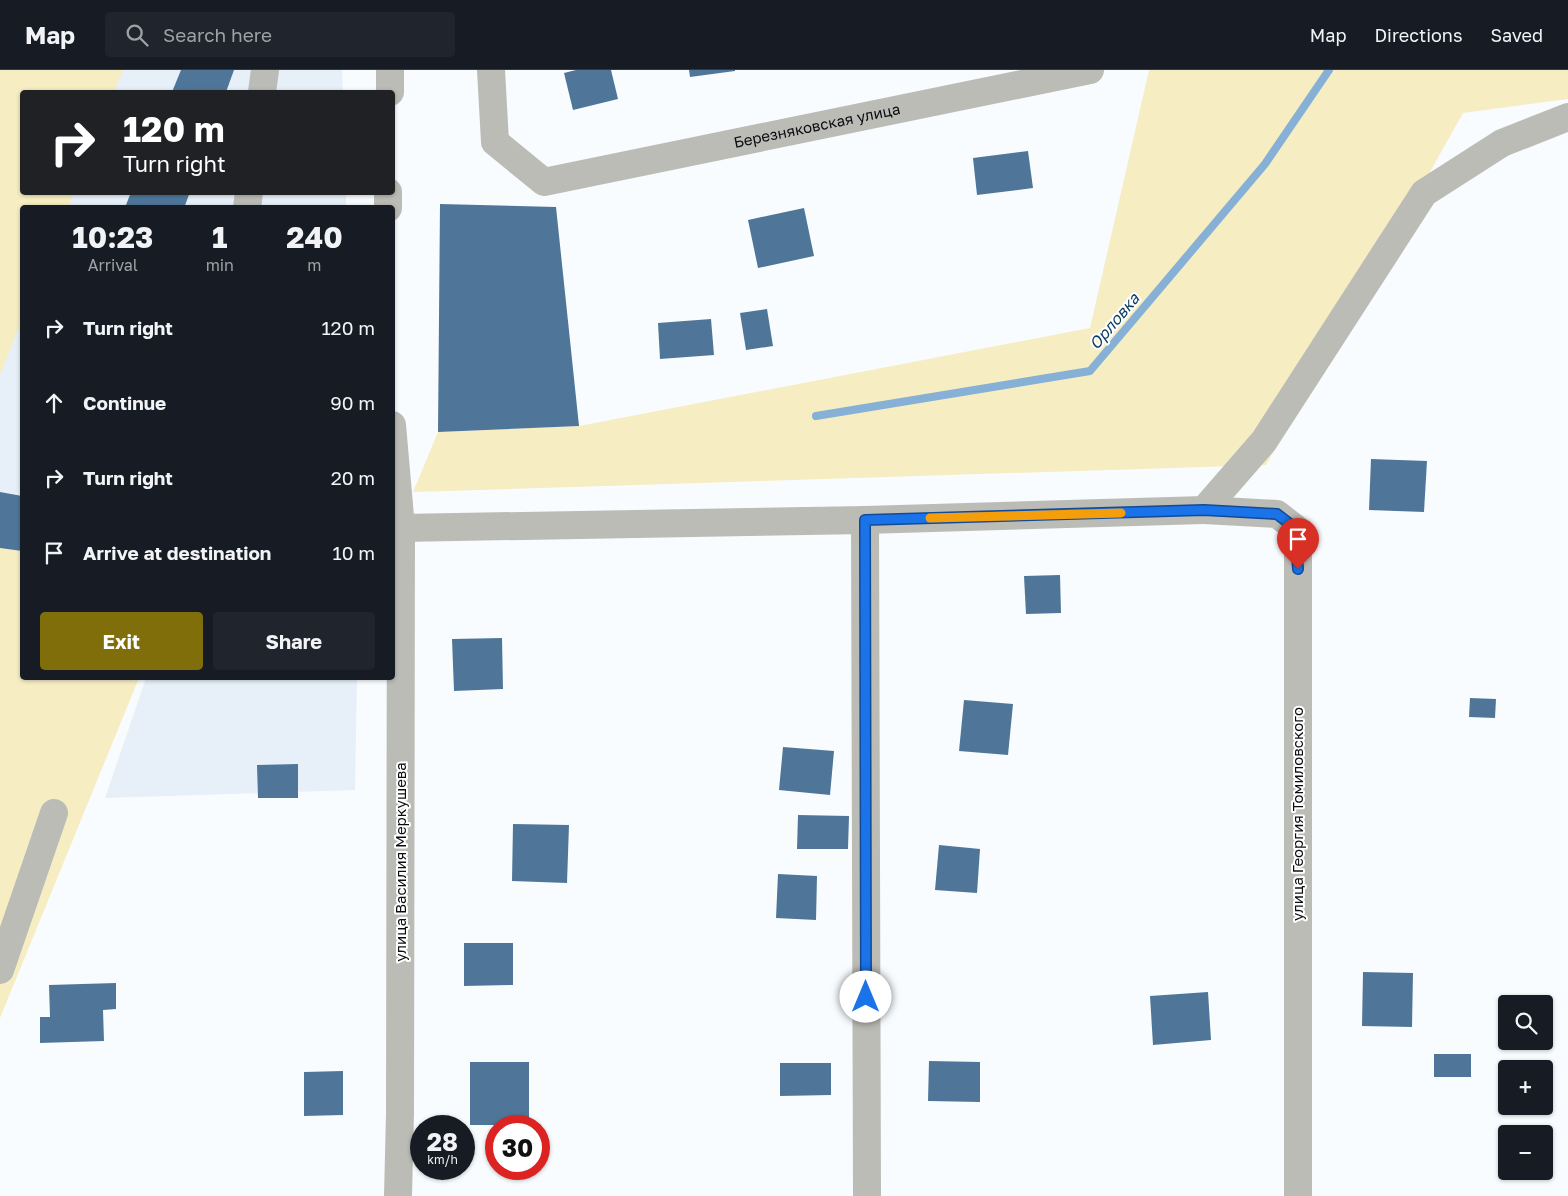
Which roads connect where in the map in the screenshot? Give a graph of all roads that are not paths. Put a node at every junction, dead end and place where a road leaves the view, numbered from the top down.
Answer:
1 (265, 70) edge
2 (390, 70) edge
3 (491, 70) edge
4 (1090, 70) edge
5 (262, 90) edge
6 (390, 90) edge
7 (1568, 116) edge
8 (395, 487) edge
9 (1204, 510) junction
10 (865, 520) junction
11 (397, 529) edge
12 (54, 813) dead end
13 (0, 970) edge
14 (398, 1196) edge
15 (867, 1196) edge
16 (1298, 1196) edge

1 - 5 street
2 - 6 street
3 - 4 street, Березняковская улица
7 - 9 street
8 - 11 street, улица Василия Меркушева
9 - 10 street
9 - 16 street, улица Георгия Томиловского
10 - 11 street
10 - 15 street
11 - 14 street, улица Василия Меркушева
12 - 13 street

